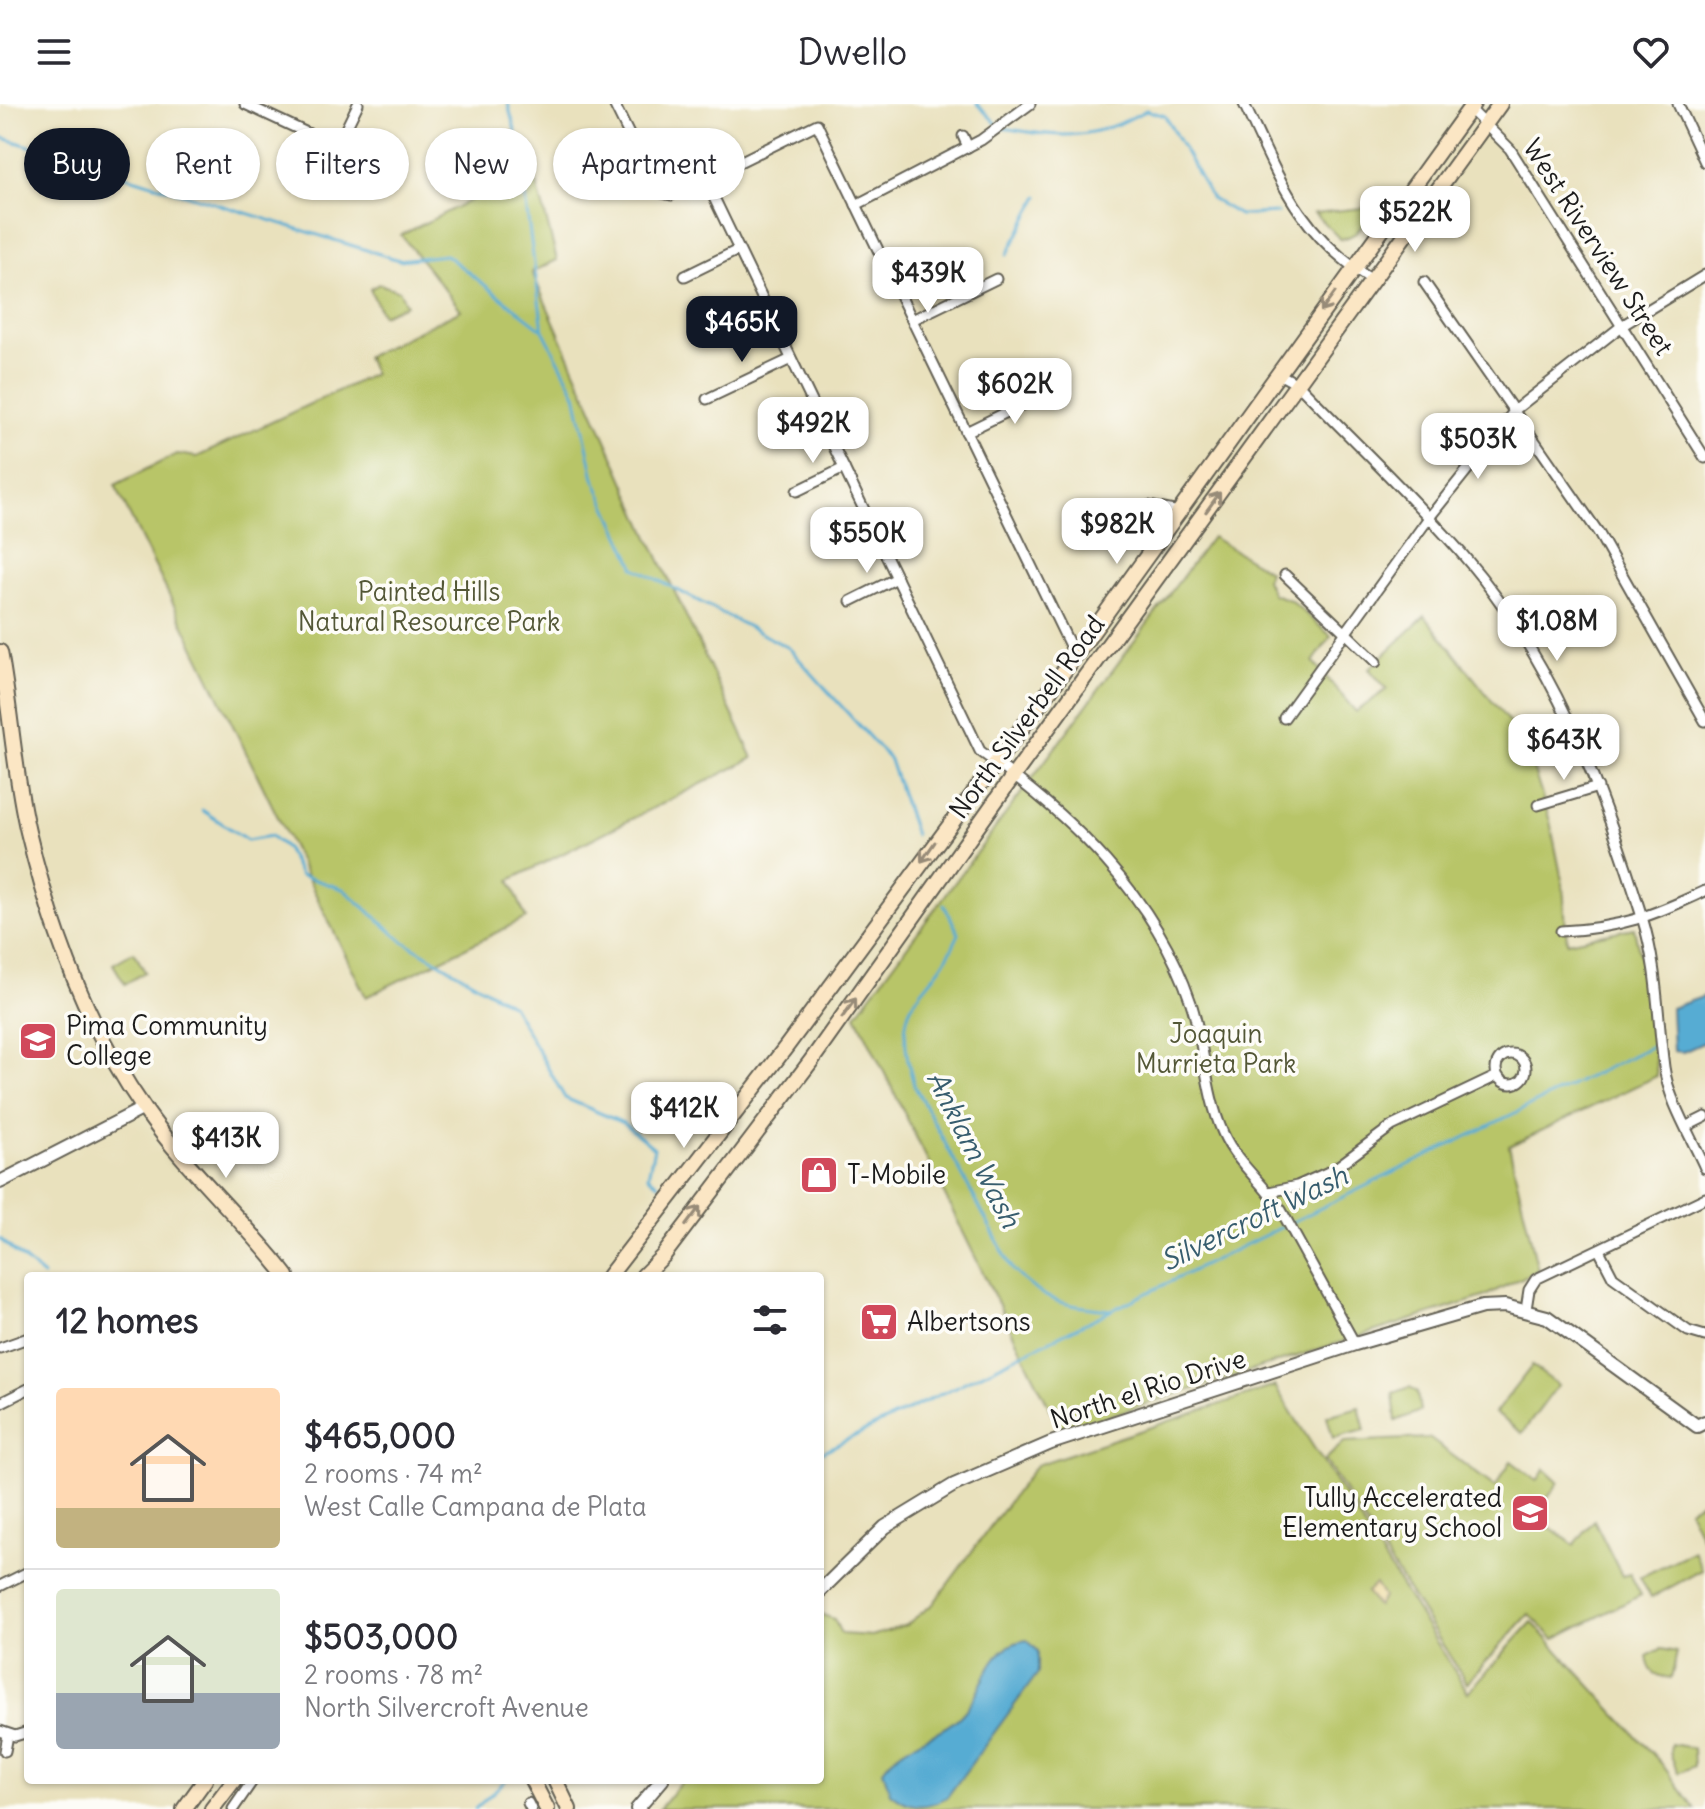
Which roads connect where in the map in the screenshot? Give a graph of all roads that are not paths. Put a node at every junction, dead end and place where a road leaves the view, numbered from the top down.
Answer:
1 (245, 104) edge
2 (358, 104) edge
3 (614, 104) edge
4 (1030, 104) edge
5 (1244, 104) edge
6 (1500, 104) edge
7 (1678, 104) edge
8 (1472, 106) edge
9 (1488, 123) junction
10 (626, 128) edge
11 (963, 136) dead end
12 (968, 147) junction
13 (745, 159) edge
14 (1705, 162) edge
15 (715, 200) edge
16 (856, 205) junction
17 (738, 250) junction
18 (1352, 268) junction
19 (1705, 275) edge
20 (685, 276) dead end
21 (996, 279) dead end
22 (1372, 280) junction
23 (1424, 282) dead end
24 (912, 320) junction
25 (1623, 325) junction
26 (791, 359) junction
27 (1277, 373) junction
28 (1299, 385) junction
29 (1050, 391) dead end
30 (707, 399) dead end
31 (1516, 409) junction
32 (966, 432) junction
33 (1705, 458) edge
34 (844, 468) junction
35 (797, 491) dead end
36 (1179, 512) junction
37 (1428, 519) junction
38 (1153, 549) junction
39 (1285, 575) dead end
40 (897, 578) junction
41 (851, 601) dead end
42 (1346, 632) junction
43 (0, 652) edge
44 (1075, 656) junction
45 (1376, 662) dead end
46 (1090, 670) junction
47 (1284, 718) dead end
48 (1705, 721) edge
49 (994, 761) junction
50 (1014, 775) junction
51 (1598, 787) junction
52 (1538, 805) dead end
53 (1705, 891) edge
54 (1643, 920) junction
55 (1561, 931) dead end
56 (1497, 1076) dead end
57 (144, 1108) junction
58 (1705, 1117) edge
59 (1687, 1126) junction
60 (1705, 1168) edge
61 (0, 1182) edge
62 (1269, 1192) junction
63 (1705, 1198) edge
64 (1599, 1250) junction
65 (282, 1272) edge
66 (612, 1272) edge
67 (647, 1272) edge
68 (1526, 1309) junction
69 (1702, 1336) edge
70 (24, 1339) edge
71 (1355, 1344) junction
72 (0, 1348) edge
73 (24, 1391) edge
74 (0, 1403) edge
75 (1702, 1426) edge
76 (24, 1574) edge
77 (0, 1586) edge
78 (824, 1587) edge
79 (24, 1732) edge
80 (4, 1733) edge
81 (5, 1751) dead end
82 (202, 1784) edge
83 (231, 1784) edge
84 (250, 1784) edge
85 (534, 1784) edge
86 (557, 1784) edge
87 (659, 1784) edge
88 (184, 1809) edge
89 (212, 1809) edge
90 (233, 1809) edge
91 (547, 1809) edge
92 (569, 1809) edge
93 (637, 1809) edge

1 - 2 street
3 - 10 street
4 - 12 street
5 - 18 street
6 - 9 main road, North Silverbell Road
7 - 14 street
8 - 9 street, West Riverview Street
8 - 18 main road, North Silverbell Road
9 - 22 main road, North Silverbell Road
9 - 25 street, West Riverview Street
11 - 12 street
12 - 16 street
13 - 16 street
15 - 17 street
16 - 24 street
17 - 20 street
17 - 26 street
18 - 22 street
18 -> 27 main road, North Silverbell Road
19 - 25 street
21 - 24 street
22 - 28 main road, North Silverbell Road
23 - 31 street
24 - 32 street
25 - 31 street
25 - 33 street, West Riverview Street
26 - 30 street
26 - 34 street
27 - 28 street
27 - 36 main road, North Silverbell Road
28 - 37 street
46 -> 28 main road, North Silverbell Road
29 - 32 street
31 - 37 street
31 - 48 street
32 - 44 street
34 - 35 street
34 - 40 street
36 - 38 main road, North Silverbell Road
36 - 38 street
37 - 42 street
37 - 51 street
38 - 44 main road, North Silverbell Road
39 - 42 street
40 - 41 street
40 - 49 street
42 - 45 street
42 - 47 street
43 - 57 main road
44 - 46 main road
44 - 49 main road, North Silverbell Road
46 - 50 main road, North Silverbell Road
49 - 50 street
49 -> 66 main road, North Silverbell Road
50 - 62 street
67 -> 50 main road, North Silverbell Road
51 - 52 street
51 - 54 street
53 - 54 street
54 - 55 street
54 - 59 street
56 - 62 street
57 - 61 street
57 - 65 main road
58 - 59 street
59 - 60 street
62 - 71 street
63 - 64 street
64 - 68 street
64 - 69 street
68 - 71 street, North el Rio Drive
68 - 75 street
70 - 72 street
71 - 78 street, North el Rio Drive
73 - 74 street
76 - 77 street
79 - 80 street
80 - 81 street
82 - 88 main road
83 - 89 main road
84 - 90 street
85 - 91 main road
86 - 92 main road
87 - 93 street

